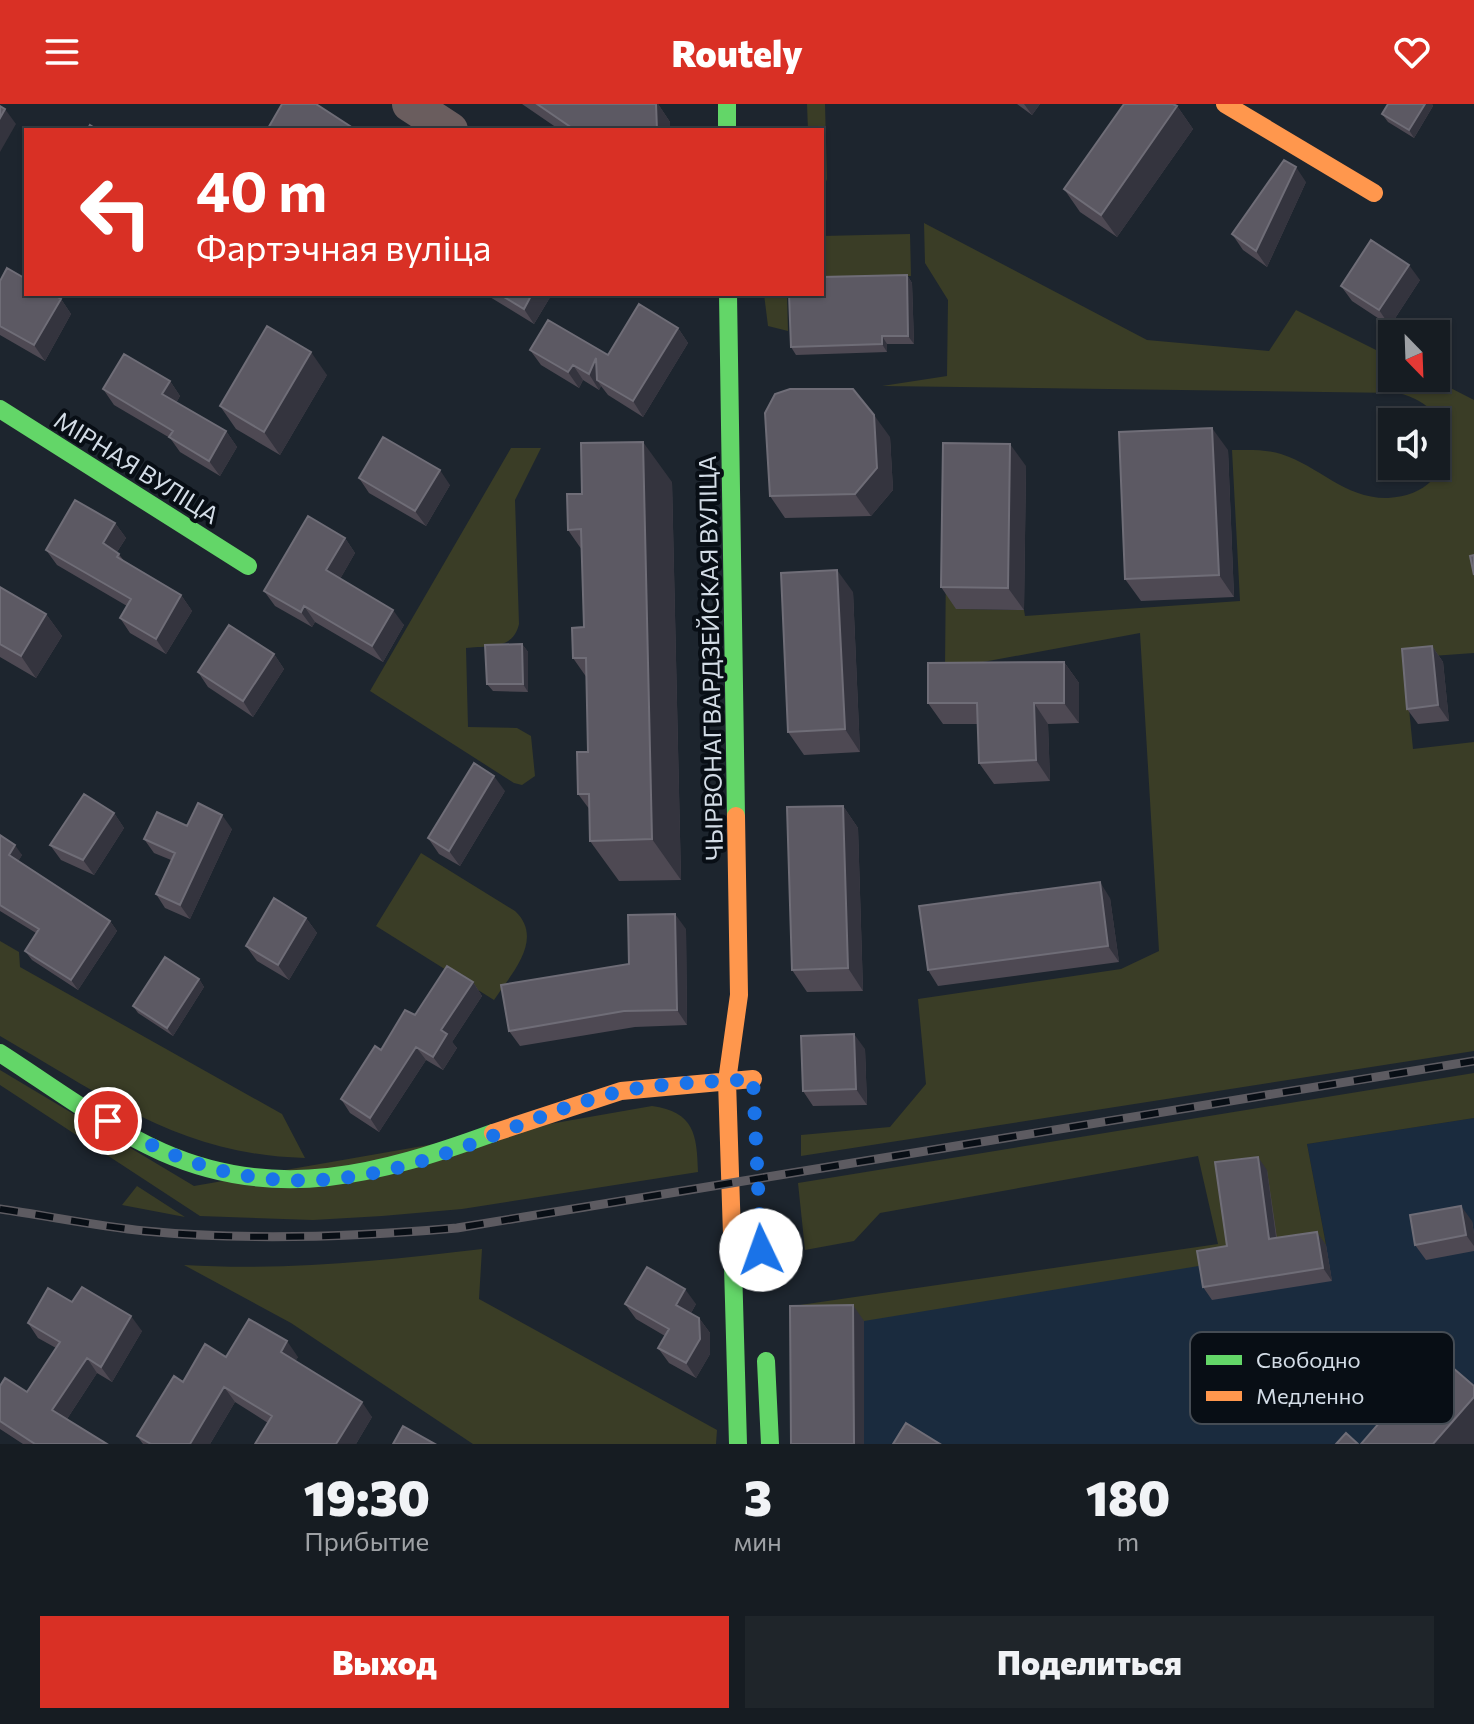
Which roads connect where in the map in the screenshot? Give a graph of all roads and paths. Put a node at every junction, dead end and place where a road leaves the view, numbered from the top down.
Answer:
1 (410, 104) edge
2 (727, 104) edge
3 (1225, 104) edge
4 (447, 128) edge
5 (727, 128) edge
6 (1374, 193) dead end
7 (721, 298) edge
8 (0, 409) edge
9 (248, 566) dead end
10 (738, 1021) junction
11 (0, 1053) edge
12 (727, 1081) junction
13 (765, 1336) dead end
14 (738, 1444) edge
15 (770, 1444) edge

1 - 4 street
2 - 5 main road
3 - 6 main road
7 - 10 main road, ЧЫРВОНАГВАРДЗЕЙСКАЯ ВУЛІЦА
8 - 9 main road, МІРНАЯ ВУЛІЦА
10 - 12 main road, ЧЫРВОНАГВАРДЗЕЙСКАЯ ВУЛІЦА
10 - 12 main road, ЧЫРВОНАГВАРДЗЕЙСКАЯ ВУЛІЦА
11 - 12 main road
12 - 14 main road, ЧЫРВОНАГВАРДЗЕЙСКАЯ ВУЛІЦА
13 - 15 main road

